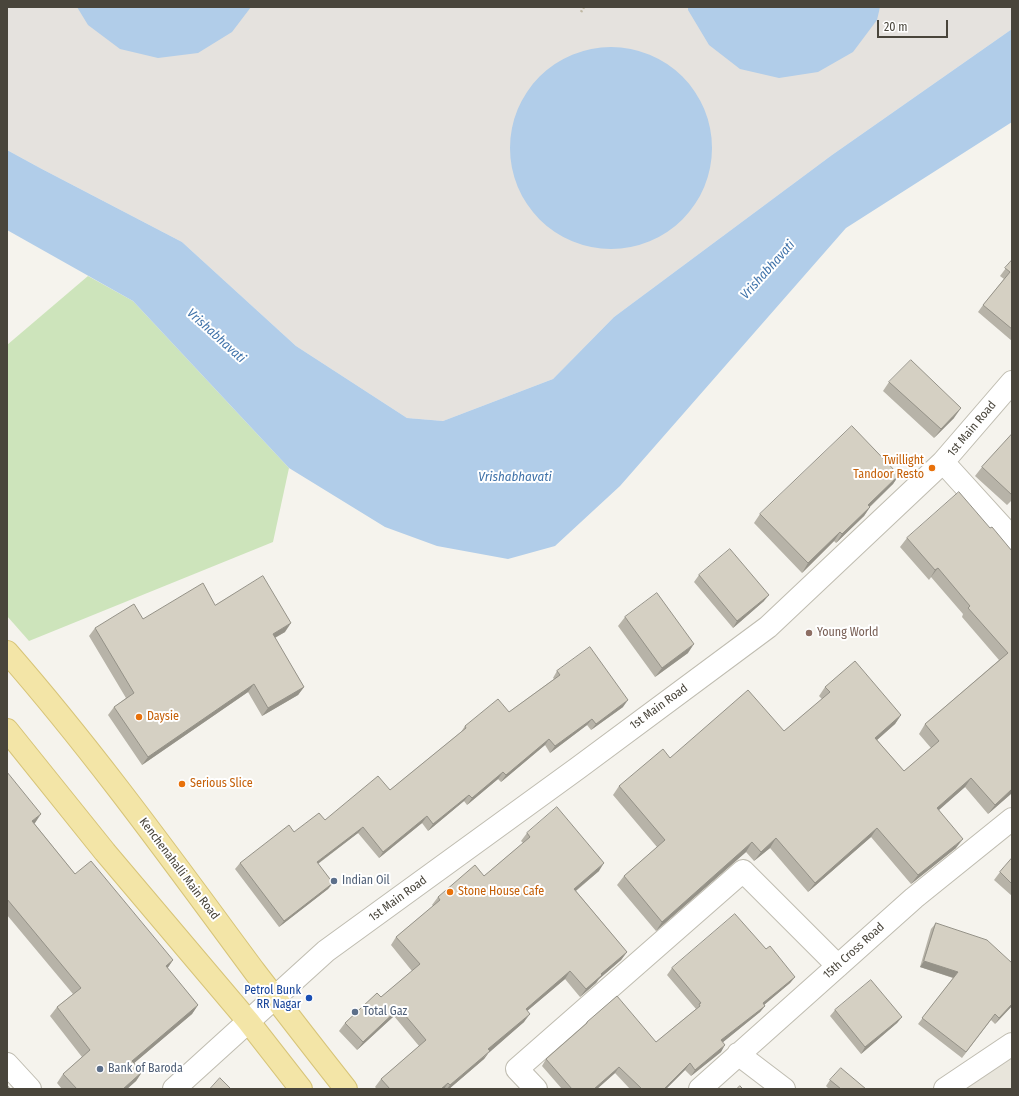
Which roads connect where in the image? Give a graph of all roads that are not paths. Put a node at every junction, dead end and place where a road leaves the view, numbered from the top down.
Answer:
1 (1012, 382) edge
2 (944, 462) junction
3 (1012, 538) edge
4 (7, 652) edge
5 (7, 730) edge
6 (1012, 818) edge
7 (838, 966) junction
8 (274, 997) junction
9 (248, 1021) junction
10 (1012, 1044) edge
11 (738, 1054) junction
12 (7, 1064) edge
13 (30, 1089) edge
14 (174, 1089) edge
15 (301, 1089) edge
16 (346, 1089) edge
17 (536, 1089) edge
18 (700, 1089) edge
19 (784, 1089) edge
20 (945, 1089) edge

1 - 2 street, 1st Main Road
2 - 3 street
2 - 8 street, 1st Main Road
4 - 8 main road, Kenchenahalli Main Road
5 - 9 main road
6 - 7 street, 15th Cross Road
7 - 11 street, 15th Cross Road
7 - 17 street
8 - 9 street, 1st Main Road
8 - 16 main road, Kenchenahalli Main Road
9 - 14 street, 1st Main Road
9 - 15 main road
10 - 20 street
11 - 18 street, 15th Cross Road
11 - 19 street
12 - 13 street

